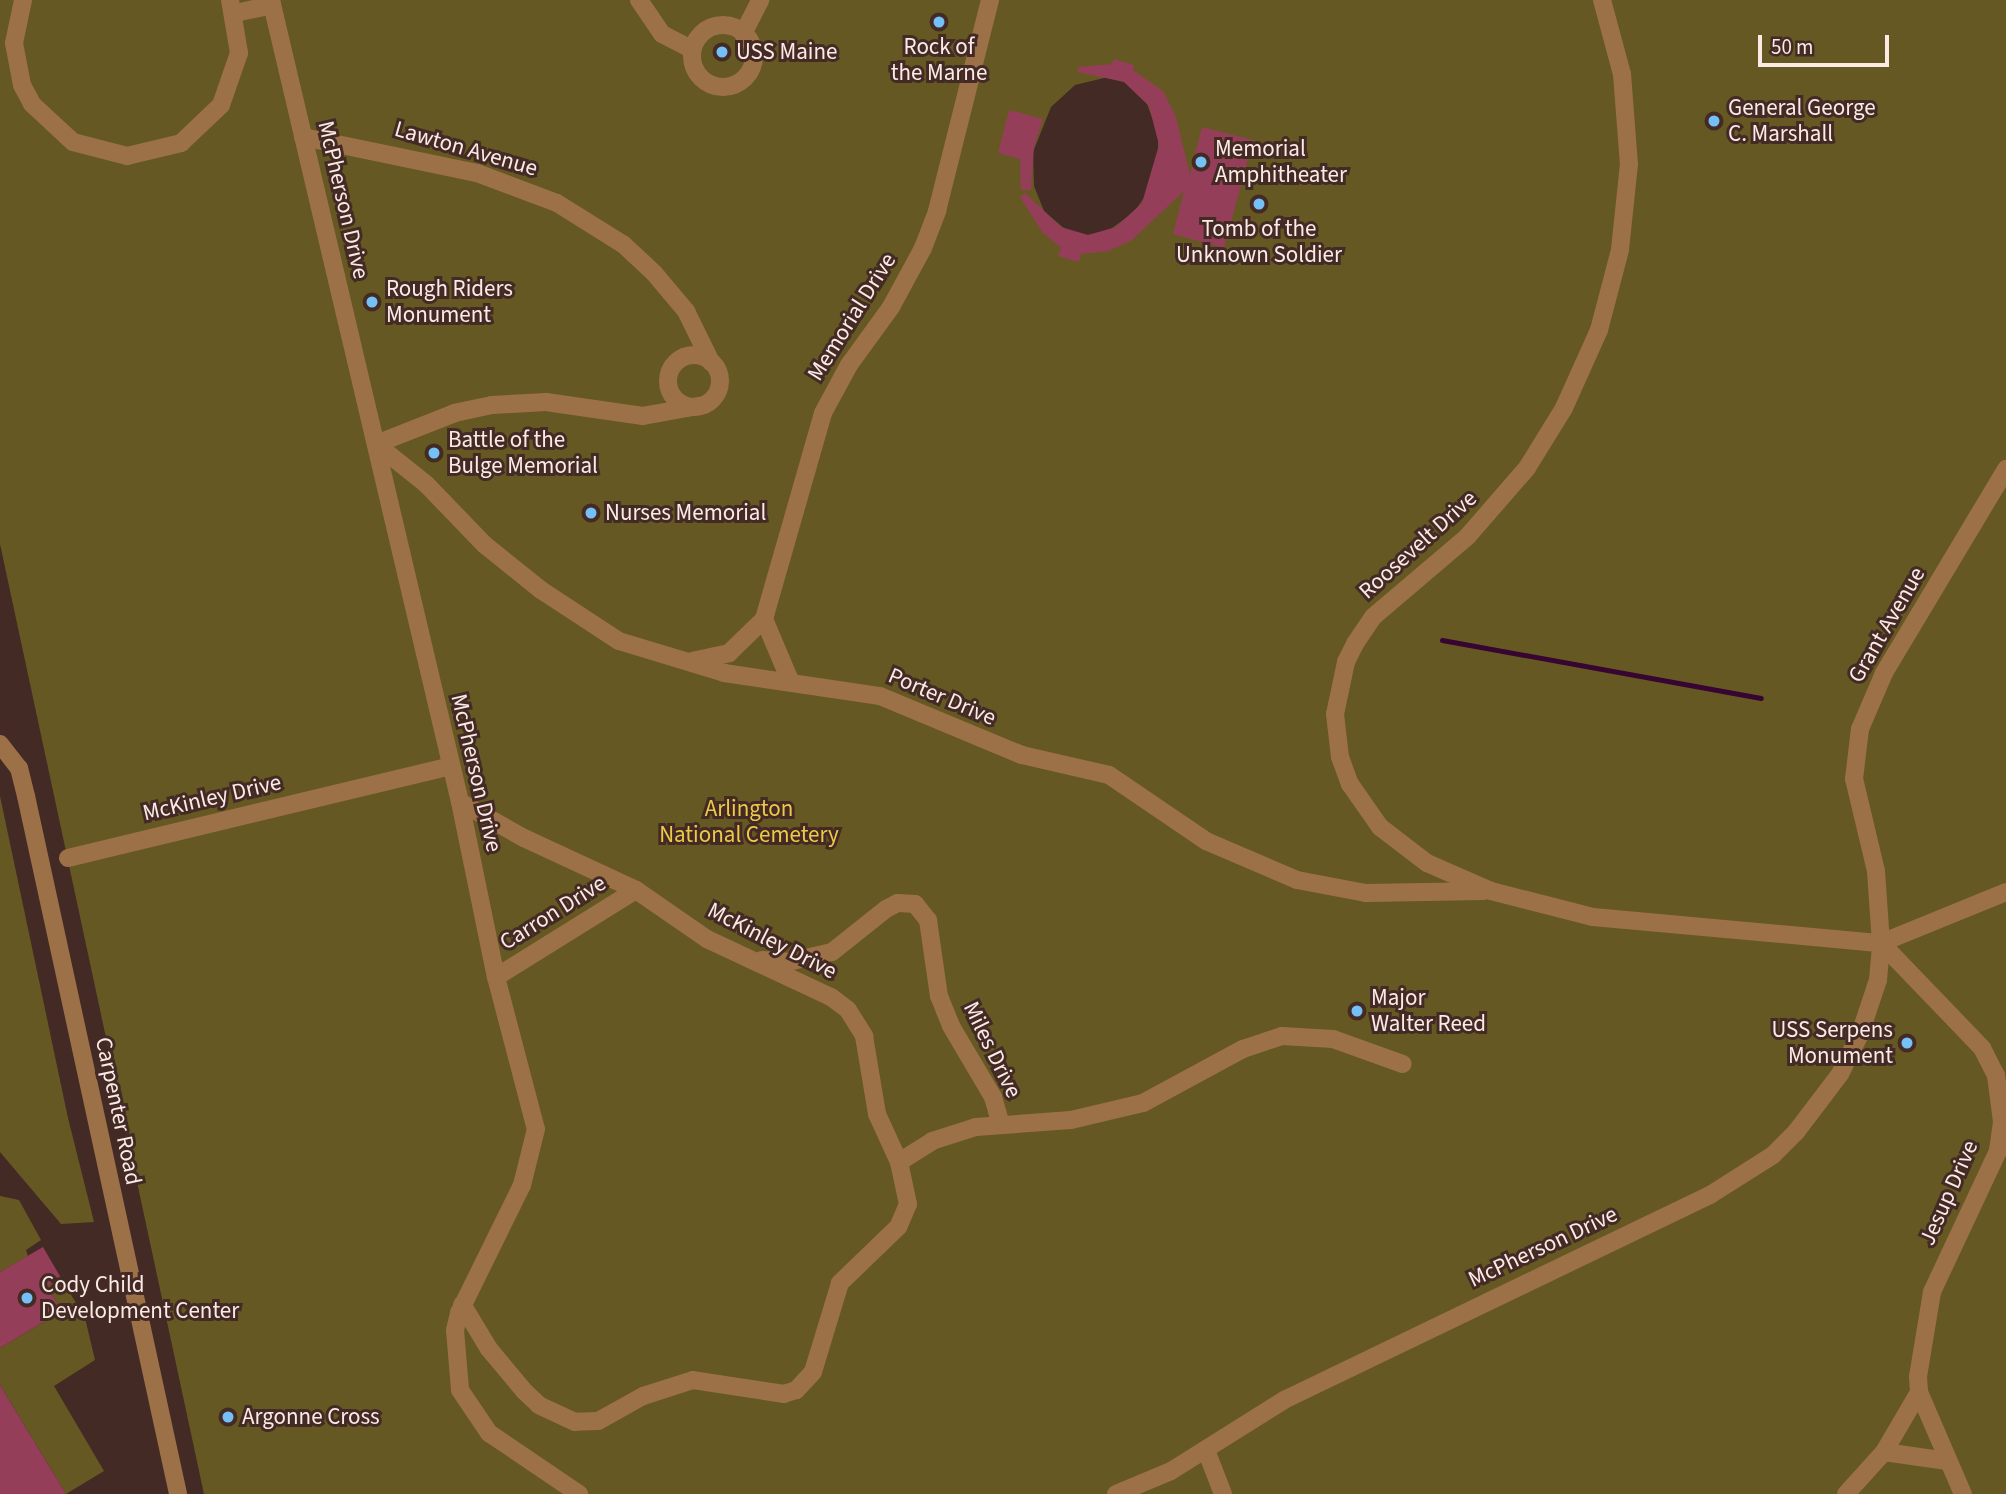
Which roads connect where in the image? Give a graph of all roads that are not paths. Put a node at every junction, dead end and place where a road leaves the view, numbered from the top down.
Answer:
1 (23, 0) edge
2 (639, 0) edge
3 (760, 0) edge
4 (990, 0) edge
5 (1602, 0) edge
6 (271, 2) edge
7 (233, 7) edge
8 (743, 33) junction
9 (692, 49) junction
10 (303, 136) junction
11 (711, 362) junction
12 (704, 405) junction
13 (376, 444) junction
14 (2006, 469) edge
15 (764, 619) junction
16 (685, 662) junction
17 (791, 683) junction
18 (0, 744) edge
19 (448, 767) junction
20 (460, 802) junction
21 (68, 858) dead end
22 (636, 890) junction
23 (1491, 891) junction
24 (2006, 892) edge
25 (1881, 943) junction
26 (741, 958) junction
27 (496, 977) junction
28 (1403, 1065) dead end
29 (1000, 1122) junction
30 (899, 1162) junction
31 (463, 1304) junction
32 (1919, 1392) junction
33 (1206, 1450) junction
34 (1884, 1452) junction
35 (1947, 1461) junction
36 (178, 1494) edge
37 (579, 1494) edge
38 (1116, 1494) edge
39 (1223, 1494) edge
40 (1846, 1494) edge
41 (1963, 1494) edge

1 - 7 street
2 - 9 street
3 - 8 street
4 - 15 street, Memorial Drive
5 - 23 street, Roosevelt Drive
6 - 7 street
6 - 10 street, McPherson Drive
8 - 9 street
8 - 9 street
10 - 11 street, Lawton Avenue
10 - 13 street, McPherson Drive
11 - 12 street, Lawton Avenue
11 - 12 street
12 - 13 street
13 - 16 street, Porter Drive
13 - 19 street, McPherson Drive
14 - 25 street, Grant Avenue
15 - 16 street
15 - 17 street
16 - 17 street, Porter Drive
17 - 23 street, Porter Drive
18 - 36 street, Carpenter Road
19 - 20 street, McPherson Drive
19 - 21 street, McKinley Drive
20 - 22 street, McKinley Drive
20 - 27 street, McPherson Drive
22 - 26 street, McKinley Drive
22 - 27 street, Carron Drive
23 - 25 street, Roosevelt Drive
24 - 25 street
25 - 32 street, Jesup Drive
25 - 33 street, McPherson Drive
26 - 29 street, Miles Drive
26 - 30 street, McKinley Drive
27 - 31 street, McPherson Drive
28 - 29 street, Miles Drive
29 - 30 street, Miles Drive
30 - 31 street, McKinley Drive
31 - 37 street, McPherson Drive
32 - 34 street
32 - 35 street, Jesup Drive
33 - 38 street, McPherson Drive
33 - 39 street
34 - 35 street
34 - 40 street
35 - 41 street, Jesup Drive

